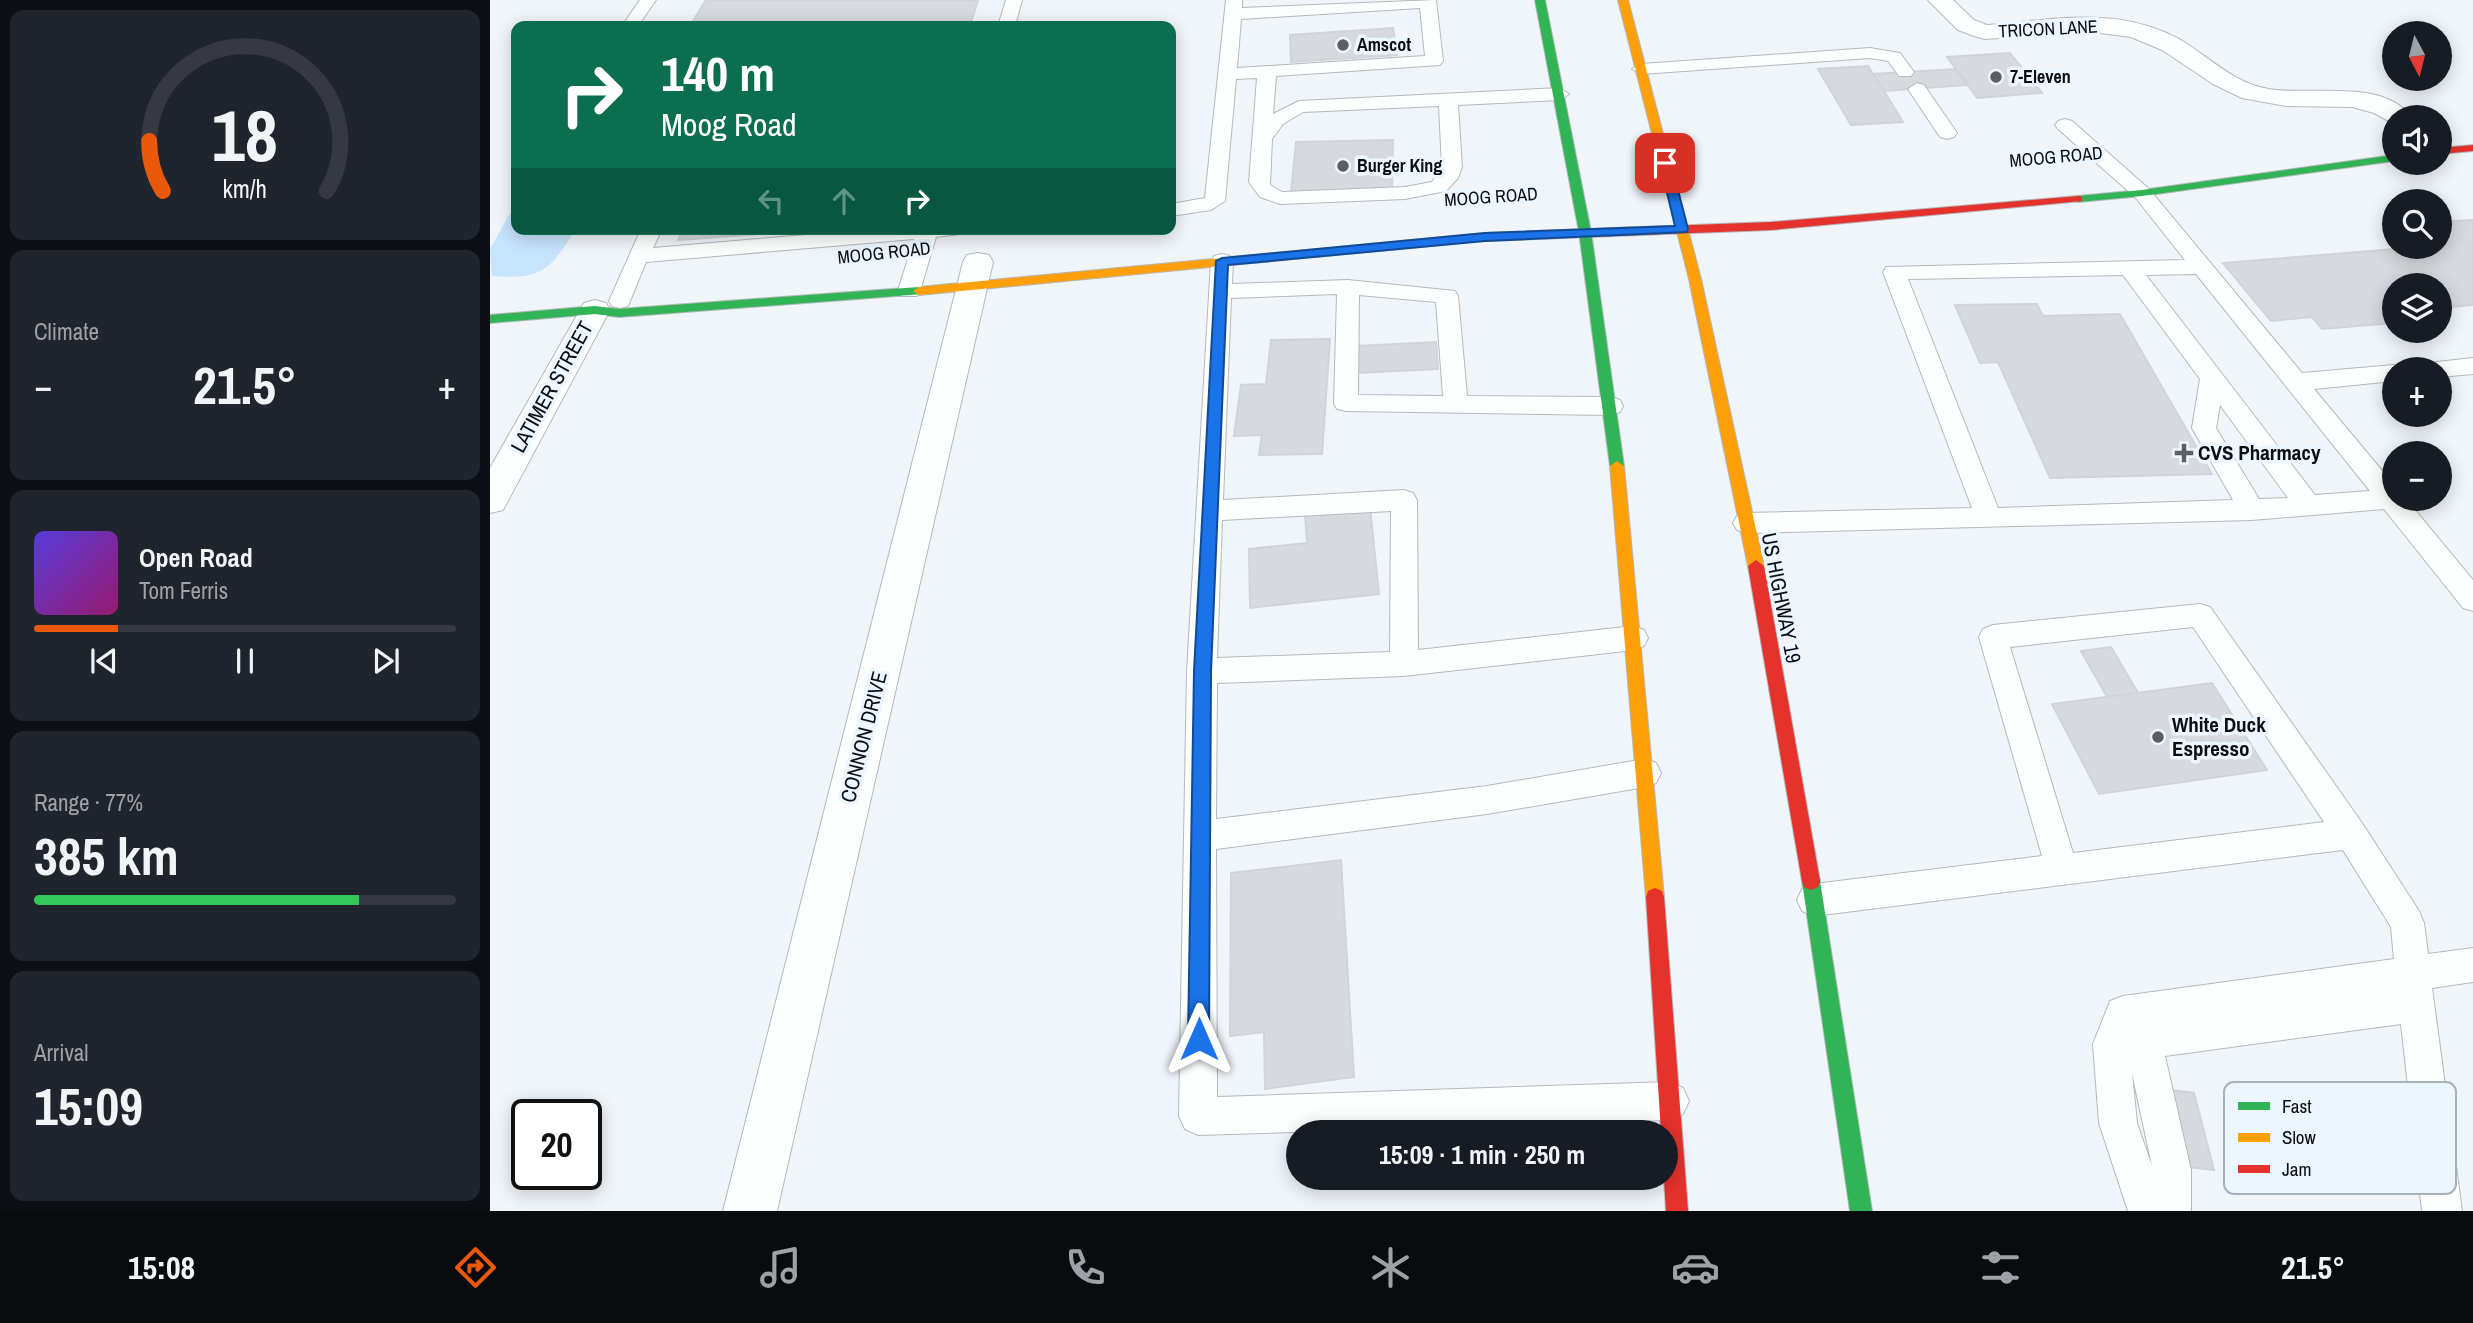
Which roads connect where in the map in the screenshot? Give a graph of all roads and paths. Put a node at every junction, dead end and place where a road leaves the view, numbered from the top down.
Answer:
1 (648, 0) edge
2 (1014, 0) edge
3 (1540, 0) edge
4 (1623, 0) edge
5 (1940, 0) edge
6 (1428, 1) edge
7 (1234, 7) edge
8 (633, 21) edge
9 (1008, 21) edge
10 (1641, 69) junction
11 (1267, 71) junction
12 (1905, 72) dead end
13 (1227, 74) junction
14 (1917, 89) dead end
15 (1560, 94) junction
16 (1448, 100) junction
17 (2382, 107) edge
18 (2065, 125) dead end
19 (1947, 133) dead end
20 (1262, 138) junction
21 (2473, 148) edge
22 (2452, 150) edge
23 (2382, 157) edge
24 (2382, 158) edge
25 (2230, 164) dead end
26 (2127, 171) junction
27 (2092, 174) dead end
28 (2142, 193) junction
29 (1176, 210) edge
30 (1682, 229) junction
31 (1587, 233) junction
32 (649, 235) edge
33 (873, 235) edge
34 (926, 235) edge
35 (638, 257) junction
36 (1222, 261) junction
37 (2202, 267) junction
38 (977, 268) junction
39 (2129, 268) junction
40 (914, 275) junction
41 (754, 286) dead end
42 (1348, 287) junction
43 (1221, 290) junction
44 (607, 306) junction
45 (490, 319) edge
46 (2473, 366) edge
47 (2452, 368) edge
48 (2382, 374) edge
49 (2212, 377) junction
50 (2296, 382) junction
51 (1456, 405) junction
52 (1611, 406) junction
53 (2382, 489) edge
54 (490, 500) edge
55 (2382, 500) edge
56 (2309, 506) junction
57 (2252, 510) junction
58 (1209, 511) junction
59 (2400, 511) edge
60 (1989, 518) junction
61 (1746, 523) junction
62 (2473, 600) edge
63 (1634, 638) junction
64 (1405, 664) junction
65 (1202, 671) junction
66 (1645, 773) junction
67 (2351, 834) junction
68 (1200, 836) junction
69 (2062, 870) junction
70 (1814, 900) junction
71 (2473, 965) edge
72 (2415, 989) junction
73 (2426, 1082) edge
74 (1670, 1101) junction
75 (750, 1211) edge
76 (1677, 1211) edge
77 (1861, 1211) edge
78 (2148, 1211) edge
79 (2171, 1211) edge

1 - 8 lane
2 - 9 lane
3 - 15 main road
4 - 10 main road, US HIGHWAY 19
5 - 17 street, TRICON LANE
6 - 7 lane
6 - 11 lane
7 - 13 lane
10 - 12 lane
10 - 30 main road, US HIGHWAY 19
11 - 13 lane
11 - 20 lane
13 - 29 lane
14 - 19 lane
15 - 16 lane
15 - 31 main road
16 - 20 lane
16 - 20 lane
18 - 26 lane
21 - 22 main road
23 - 25 main road, MOOG ROAD
24 - 28 main road, MOOG ROAD
26 - 27 main road, MOOG ROAD
26 - 28 lane
28 - 30 main road, MOOG ROAD
28 - 37 lane
30 - 31 main road, MOOG ROAD
30 - 61 main road, US HIGHWAY 19
31 - 36 main road, MOOG ROAD
31 - 52 main road
32 - 35 lane
33 - 35 lane
34 - 40 lane
35 - 44 lane
36 - 38 main road, MOOG ROAD
36 - 43 lane
37 - 39 lane
37 - 50 lane
38 - 40 main road, MOOG ROAD
38 - 75 street, CONNON DRIVE
39 - 49 lane
39 - 60 lane
40 - 44 main road, MOOG ROAD
41 - 44 main road, MOOG ROAD
42 - 43 lane
42 - 51 lane
42 - 51 lane
43 - 58 lane
44 - 45 main road, MOOG ROAD
44 - 54 street, LATIMER STREET
46 - 47 lane
48 - 50 lane
49 - 56 lane
49 - 57 lane
50 - 53 lane
51 - 52 lane
52 - 63 main road
55 - 56 lane
56 - 57 lane
57 - 60 lane
58 - 64 lane
58 - 65 lane
59 - 62 lane
60 - 61 lane
61 - 70 main road, US HIGHWAY 19
63 - 64 lane
63 - 66 main road
64 - 65 lane
65 - 68 lane
66 - 68 lane
66 - 74 main road
67 - 69 lane
67 - 69 lane
67 - 72 lane
68 - 74 lane
69 - 70 lane
70 - 77 main road, US HIGHWAY 19
71 - 72 lane
72 - 73 lane
72 - 78 lane
72 - 79 lane
74 - 76 main road

